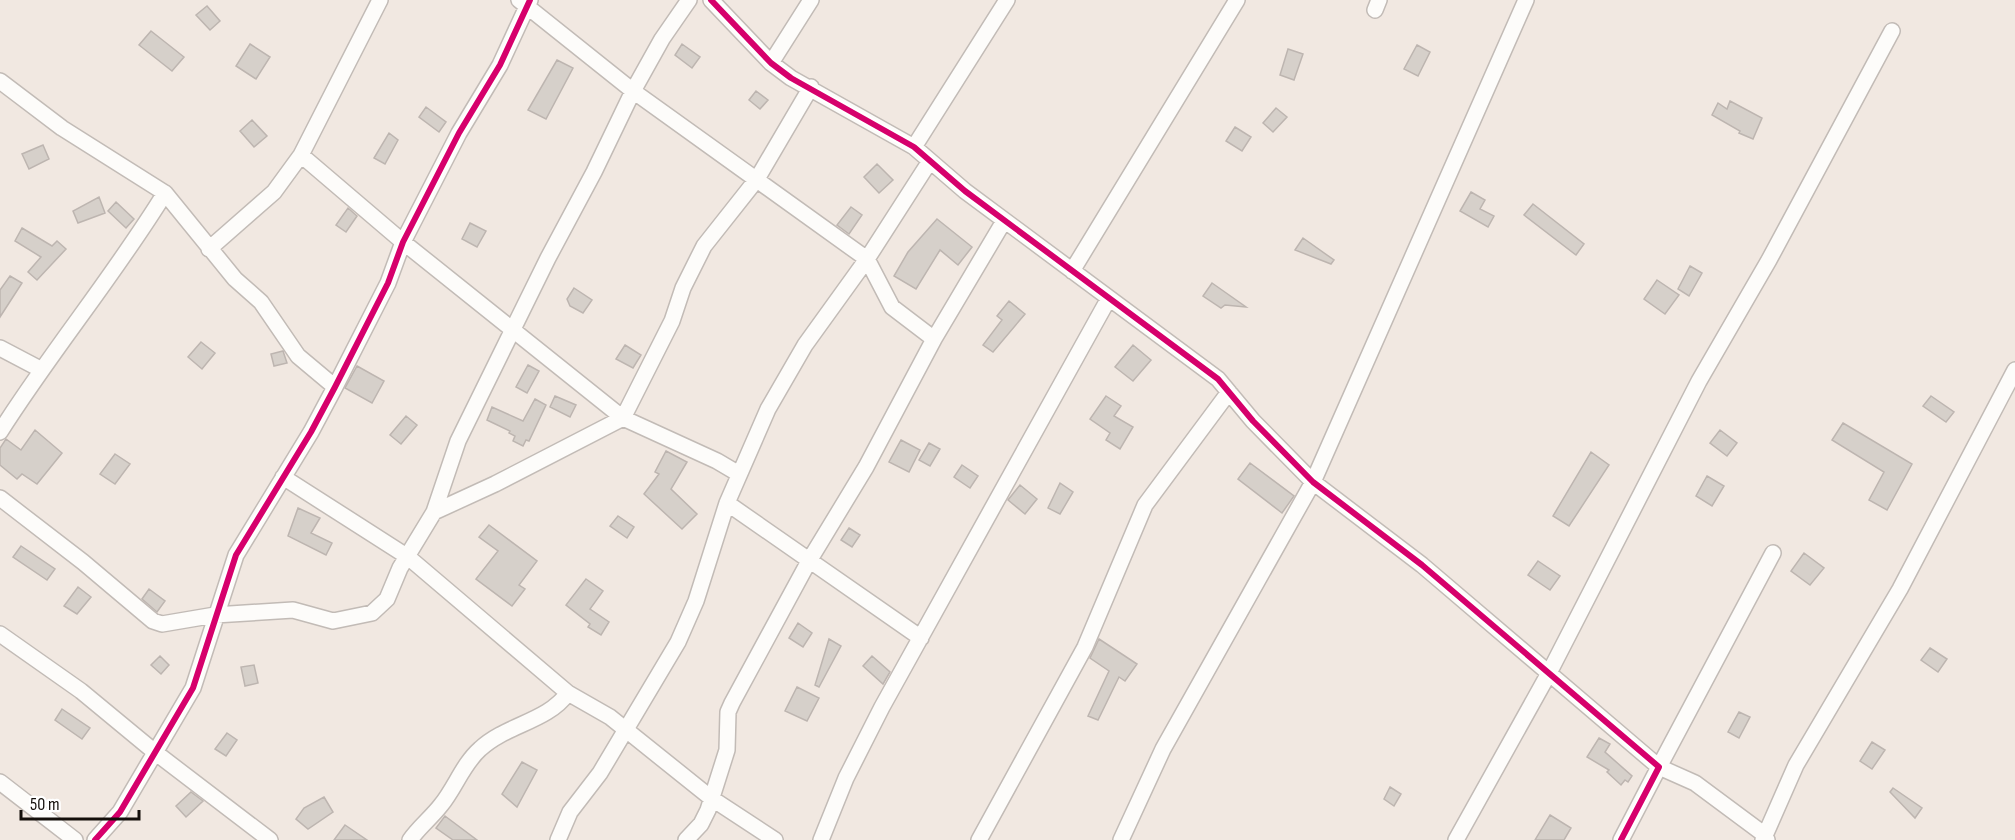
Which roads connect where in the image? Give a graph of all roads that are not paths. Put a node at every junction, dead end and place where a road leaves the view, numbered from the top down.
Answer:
1 (380, 0) edge
2 (689, 0) edge
3 (711, 0) edge
4 (811, 0) edge
5 (1006, 0) edge
6 (1237, 0) edge
7 (1526, 0) edge
8 (526, 2) edge
9 (1892, 31) dead end
10 (771, 63) junction
11 (0, 81) edge
12 (811, 87) junction
13 (633, 90) junction
14 (914, 147) junction
15 (301, 155) junction
16 (930, 160) junction
17 (757, 179) junction
18 (165, 193) junction
19 (1004, 221) junction
20 (403, 242) junction
21 (209, 249) junction
22 (867, 259) junction
23 (1072, 271) junction
24 (1109, 298) junction
25 (514, 328) junction
26 (934, 339) junction
27 (0, 348) edge
28 (40, 369) junction
29 (2015, 370) edge
30 (335, 387) junction
31 (1229, 392) junction
32 (623, 418) junction
33 (0, 432) edge
34 (739, 474) junction
35 (283, 477) junction
36 (1314, 482) junction
37 (0, 498) edge
38 (727, 503) junction
39 (434, 512) junction
40 (1773, 553) dead end
41 (408, 557) junction
42 (809, 561) junction
43 (215, 615) junction
44 (0, 634) edge
45 (921, 638) junction
46 (1549, 673) junction
47 (568, 693) junction
48 (626, 731) junction
49 (156, 753) junction
50 (1659, 767) junction
51 (0, 782) edge
52 (711, 798) junction
53 (1765, 838) edge
54 (75, 840) edge
55 (95, 840) edge
56 (270, 840) edge
57 (410, 840) edge
58 (558, 840) edge
59 (686, 840) edge
60 (775, 840) edge
61 (821, 840) edge
62 (979, 840) edge
63 (1120, 840) edge
64 (1456, 840) edge
65 (1621, 840) edge

1 - 15 street
2 - 13 street
3 - 10 street
4 - 10 street
5 - 14 street
6 - 23 street
7 - 36 street
8 - 13 street
8 - 20 street
9 - 46 street
10 - 12 street
11 - 18 street
12 - 14 street
12 - 17 street
13 - 17 street
13 - 25 street
14 - 16 street
15 - 20 street
15 - 21 street
16 - 19 street
16 - 22 street
17 - 22 street
17 - 32 street
18 - 21 street
18 - 28 street
19 - 23 street
19 - 26 street
20 - 25 street
20 - 30 street
21 - 30 street
22 - 26 street
22 - 34 street
23 - 24 street
24 - 31 street
24 - 45 street
25 - 32 street
25 - 39 street
26 - 42 street
27 - 28 street
28 - 33 street
29 - 53 street
30 - 35 street
31 - 36 street
31 - 62 street
32 - 34 street
32 - 39 street
34 - 38 street
35 - 41 street
35 - 43 street
36 - 46 street
36 - 63 street
37 - 43 street
38 - 42 street
38 - 48 street
39 - 41 street
40 - 50 street
41 - 43 street
41 - 47 street
42 - 45 street
42 - 52 street
43 - 49 street
44 - 49 street
45 - 61 street
46 - 50 street
46 - 64 street
47 - 48 street
47 - 57 street
48 - 52 street
48 - 58 street
49 - 55 street
49 - 56 street
50 - 53 street
50 - 65 street
51 - 54 street
52 - 59 street
52 - 60 street

